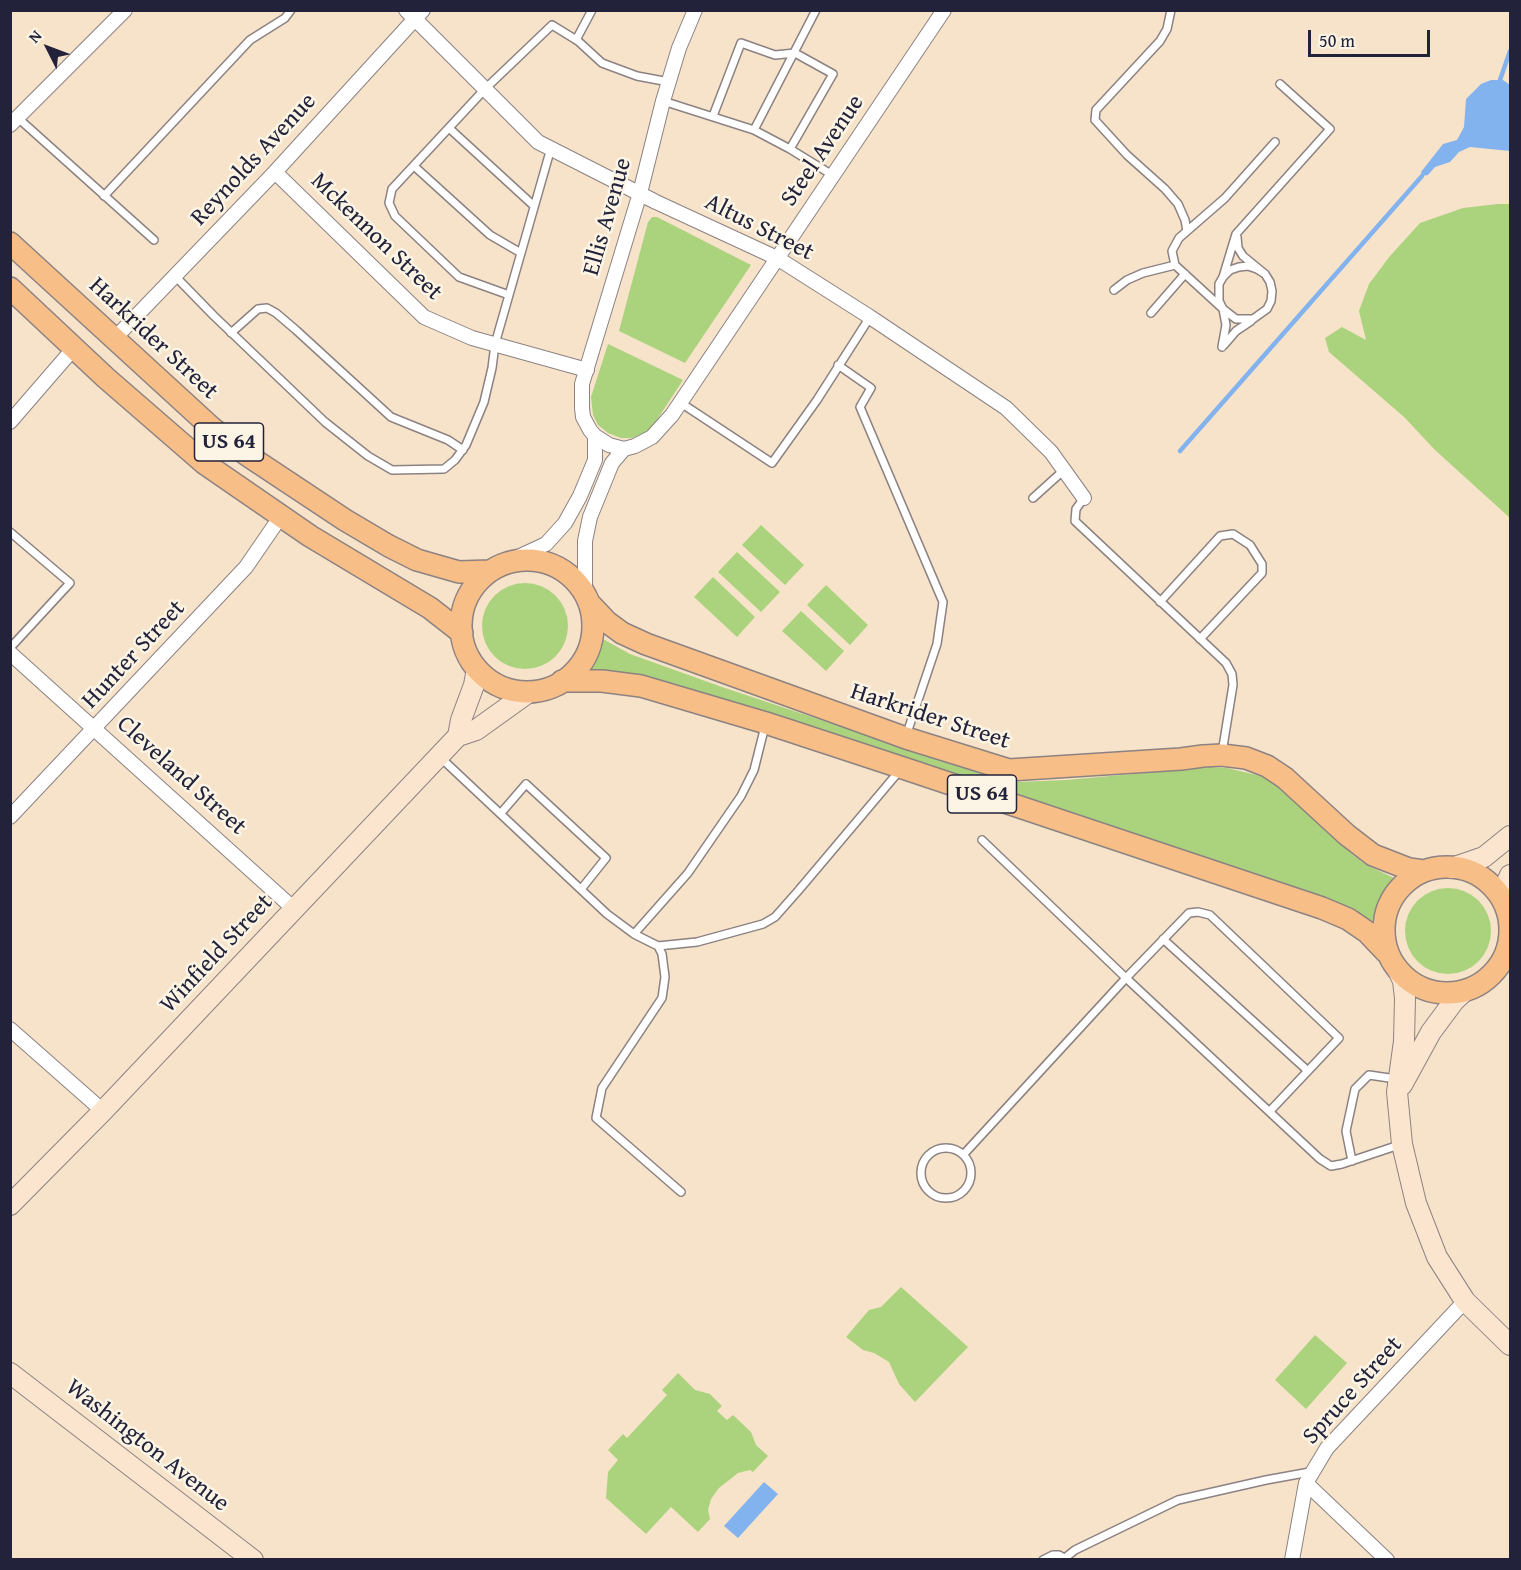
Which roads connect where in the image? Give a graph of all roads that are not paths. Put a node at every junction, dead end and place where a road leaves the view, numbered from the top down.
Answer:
1 (124, 10) edge
2 (291, 10) edge
3 (592, 10) edge
4 (695, 10) edge
5 (816, 10) edge
6 (944, 10) edge
7 (1171, 10) edge
8 (415, 13) edge
9 (576, 40) junction
10 (795, 53) junction
11 (669, 82) junction
12 (1280, 84) dead end
13 (485, 89) junction
14 (663, 101) junction
15 (713, 116) junction
16 (14, 121) edge
17 (449, 128) junction
18 (754, 130) junction
19 (1275, 142) dead end
20 (551, 148) junction
21 (790, 149) junction
22 (414, 166) junction
23 (275, 172) junction
24 (834, 176) junction
25 (640, 193) junction
26 (105, 196) junction
27 (534, 206) junction
28 (1187, 231) junction
29 (1236, 234) junction
30 (154, 240) dead end
31 (10, 243) edge
32 (521, 253) junction
33 (777, 258) junction
34 (1175, 265) junction
35 (1185, 274) junction
36 (1265, 274) junction
37 (176, 276) junction
38 (1223, 277) junction
39 (10, 288) edge
40 (1114, 290) dead end
41 (509, 295) junction
42 (1223, 309) junction
43 (1151, 313) dead end
44 (870, 317) junction
45 (1253, 319) junction
46 (231, 333) junction
47 (115, 338) junction
48 (495, 344) junction
49 (74, 348) junction
50 (838, 365) junction
51 (587, 370) junction
52 (681, 403) junction
53 (10, 422) edge
54 (595, 436) junction
55 (624, 449) junction
56 (463, 450) junction
57 (1064, 470) junction
58 (1033, 498) dead end
59 (1084, 498) joint
60 (281, 516) junction
61 (10, 532) edge
62 (497, 567) junction
63 (587, 599) junction
64 (1160, 602) junction
65 (462, 633) junction
66 (1200, 639) junction
67 (10, 648) edge
68 (10, 653) edge
69 (477, 669) junction
70 (562, 681) junction
71 (529, 692) junction
72 (766, 723) junction
73 (95, 729) junction
74 (458, 736) junction
75 (906, 738) junction
76 (1222, 755) junction
77 (439, 756) junction
78 (903, 768) junction
79 (501, 813) junction
80 (10, 817) edge
81 (1510, 836) edge
82 (982, 840) dead end
83 (1452, 868) junction
84 (1424, 871) junction
85 (1510, 875) edge
86 (582, 888) junction
87 (294, 909) junction
88 (1508, 910) edge
89 (634, 934) junction
90 (1163, 939) junction
91 (658, 946) junction
92 (1392, 960) junction
93 (1126, 978) junction
94 (1510, 981) edge
95 (1475, 986) junction
96 (10, 1029) edge
97 (1308, 1071) junction
98 (1398, 1086) junction
99 (103, 1111) junction
100 (1270, 1111) junction
101 (1402, 1144) junction
102 (964, 1154) junction
103 (1352, 1161) junction
104 (681, 1192) dead end
105 (10, 1205) edge
106 (1465, 1301) junction
107 (1510, 1345) edge
108 (10, 1373) edge
109 (1309, 1478) junction
110 (1066, 1559) edge
111 (253, 1560) edge
112 (1043, 1560) edge
113 (1292, 1560) edge
114 (1387, 1560) edge

1 - 16 street
2 - 26 lane
3 - 9 lane
4 - 11 street, Ellis Avenue
5 - 10 lane
6 - 24 street, Steel Avenue
7 - 28 lane
8 - 13 street, Altus Street
8 - 23 street, Reynolds Avenue
9 - 11 lane
9 - 13 lane
10 - 15 lane
10 - 18 lane
10 - 21 lane
11 - 14 street, Ellis Avenue
12 - 29 lane
13 - 17 lane
13 - 20 street, Altus Street
14 - 15 lane
14 - 25 street, Ellis Avenue
15 - 18 lane
16 - 26 lane
17 - 22 lane
17 - 27 lane
18 - 21 lane
19 - 28 lane
20 - 25 street, Altus Street
20 - 27 lane
21 - 24 lane
22 - 32 lane
22 - 41 lane
23 - 37 street, Reynolds Avenue
23 - 48 street, Mckennon Street
24 - 33 street, Steel Avenue
25 - 33 street, Altus Street
25 - 51 street, Ellis Avenue
26 - 30 lane
27 - 32 lane
28 - 34 lane
29 - 36 lane
29 - 38 lane
31 - 47 main road, Harkrider Street / US 64
32 - 41 lane
33 - 44 street, Altus Street
33 - 52 street, Steel Avenue
34 - 35 lane
34 - 40 lane
35 - 42 lane
35 - 43 lane
36 - 38 lane
36 - 45 lane
37 - 46 lane
37 - 47 street, Reynolds Avenue
38 - 42 lane
39 - 49 main road, US 64
41 - 48 lane
42 - 45 lane
42 - 45 lane
44 - 50 lane
44 - 57 street, Altus Street
46 - 56 lane
46 - 56 lane
47 - 62 main road, Harkrider Street / US 64
48 - 51 street, Mckennon Street
48 - 56 lane
49 - 53 street
49 - 60 main road, US 64
50 - 52 lane
50 - 75 lane
51 - 54 street, Ellis Avenue
52 - 55 street, Steel Avenue
54 - 55 street
54 - 62 street
55 - 63 street
57 - 58 lane
57 - 59 street, Altus Street
59 - 64 lane
60 - 65 main road, US 64
60 - 73 street, Hunter Street
61 - 67 lane
62 - 63 main road
62 - 65 main road
63 - 70 main road
63 - 75 main road, Harkrider Street / US 64
64 - 66 lane
64 - 66 lane
65 - 69 main road
66 - 76 lane
68 - 73 street, Cleveland Street
69 - 71 main road
69 - 74 street, Winfield Street
70 - 71 main road
70 - 72 main road, US 64
71 - 74 street, Winfield Street
72 - 78 main road, US 64
72 - 89 lane
73 - 80 street, Hunter Street
73 - 87 street, Cleveland Street
74 - 77 street, Winfield Street
75 - 76 main road, Harkrider Street / US 64
76 - 84 main road, Harkrider Street / US 64
77 - 79 lane
77 - 87 street, Winfield Street
78 - 91 lane
78 - 92 main road, US 64
79 - 86 lane
79 - 86 lane
81 - 83 street
82 - 93 lane
83 - 84 main road
83 - 88 main road
84 - 92 main road
85 - 88 street
86 - 89 lane
87 - 99 street, Winfield Street
88 - 95 main road
89 - 91 lane
90 - 93 lane
90 - 97 lane
90 - 97 lane
91 - 104 lane
92 - 95 main road
92 - 98 street
93 - 100 lane
93 - 102 lane
94 - 95 main road
95 - 98 street
96 - 99 street
97 - 100 lane
98 - 101 street
98 - 103 lane
99 - 105 street, Winfield Street
100 - 103 lane
101 - 103 lane
101 - 106 street
102 - 102 lane
106 - 107 street
106 - 109 street, Spruce Street
108 - 111 street, Washington Avenue
109 - 110 lane
109 - 113 street, Spruce Street
109 - 114 street
110 - 112 lane

